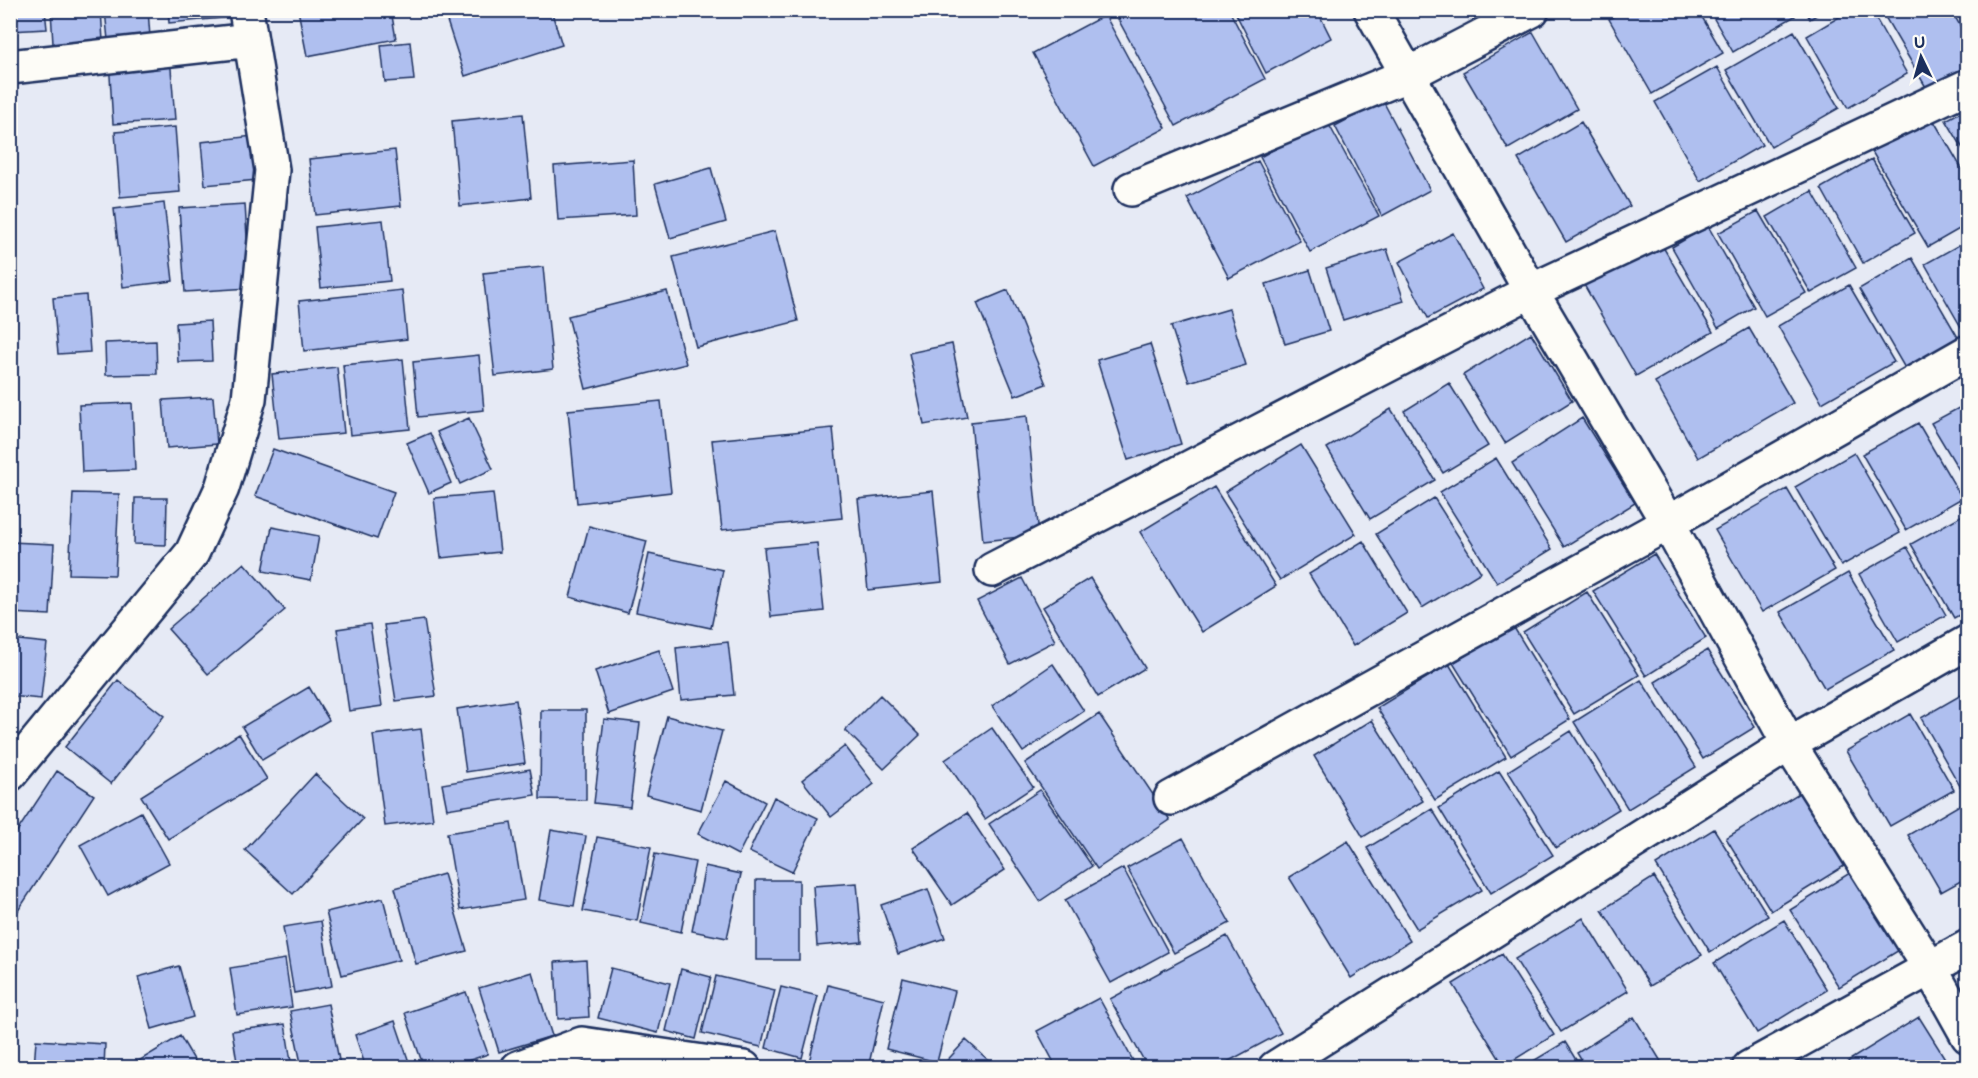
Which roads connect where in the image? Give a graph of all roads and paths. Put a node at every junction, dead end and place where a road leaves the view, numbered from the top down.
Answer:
1 (1371, 10) edge
2 (1532, 10) edge
3 (249, 25) edge
4 (10, 67) edge
5 (1407, 75) junction
6 (1968, 86) edge
7 (1131, 189) dead end
8 (1531, 291) junction
9 (1968, 352) edge
10 (1668, 523) junction
11 (992, 570) dead end
12 (1968, 642) edge
13 (1789, 744) junction
14 (10, 774) edge
15 (1171, 798) dead end
16 (1968, 947) edge
17 (1930, 968) junction
18 (1968, 1036) edge
19 (518, 1068) edge
20 (744, 1068) edge
21 (1275, 1068) edge
22 (1749, 1068) edge

1 - 5 street
2 - 5 street
3 - 4 street
3 - 14 street
5 - 7 street
5 - 8 street
6 - 8 street
8 - 10 street
8 - 11 street
9 - 10 street
10 - 13 street
10 - 15 street
12 - 13 street
13 - 17 street
13 - 21 street
16 - 17 street
17 - 18 street
17 - 22 street
19 - 20 street

